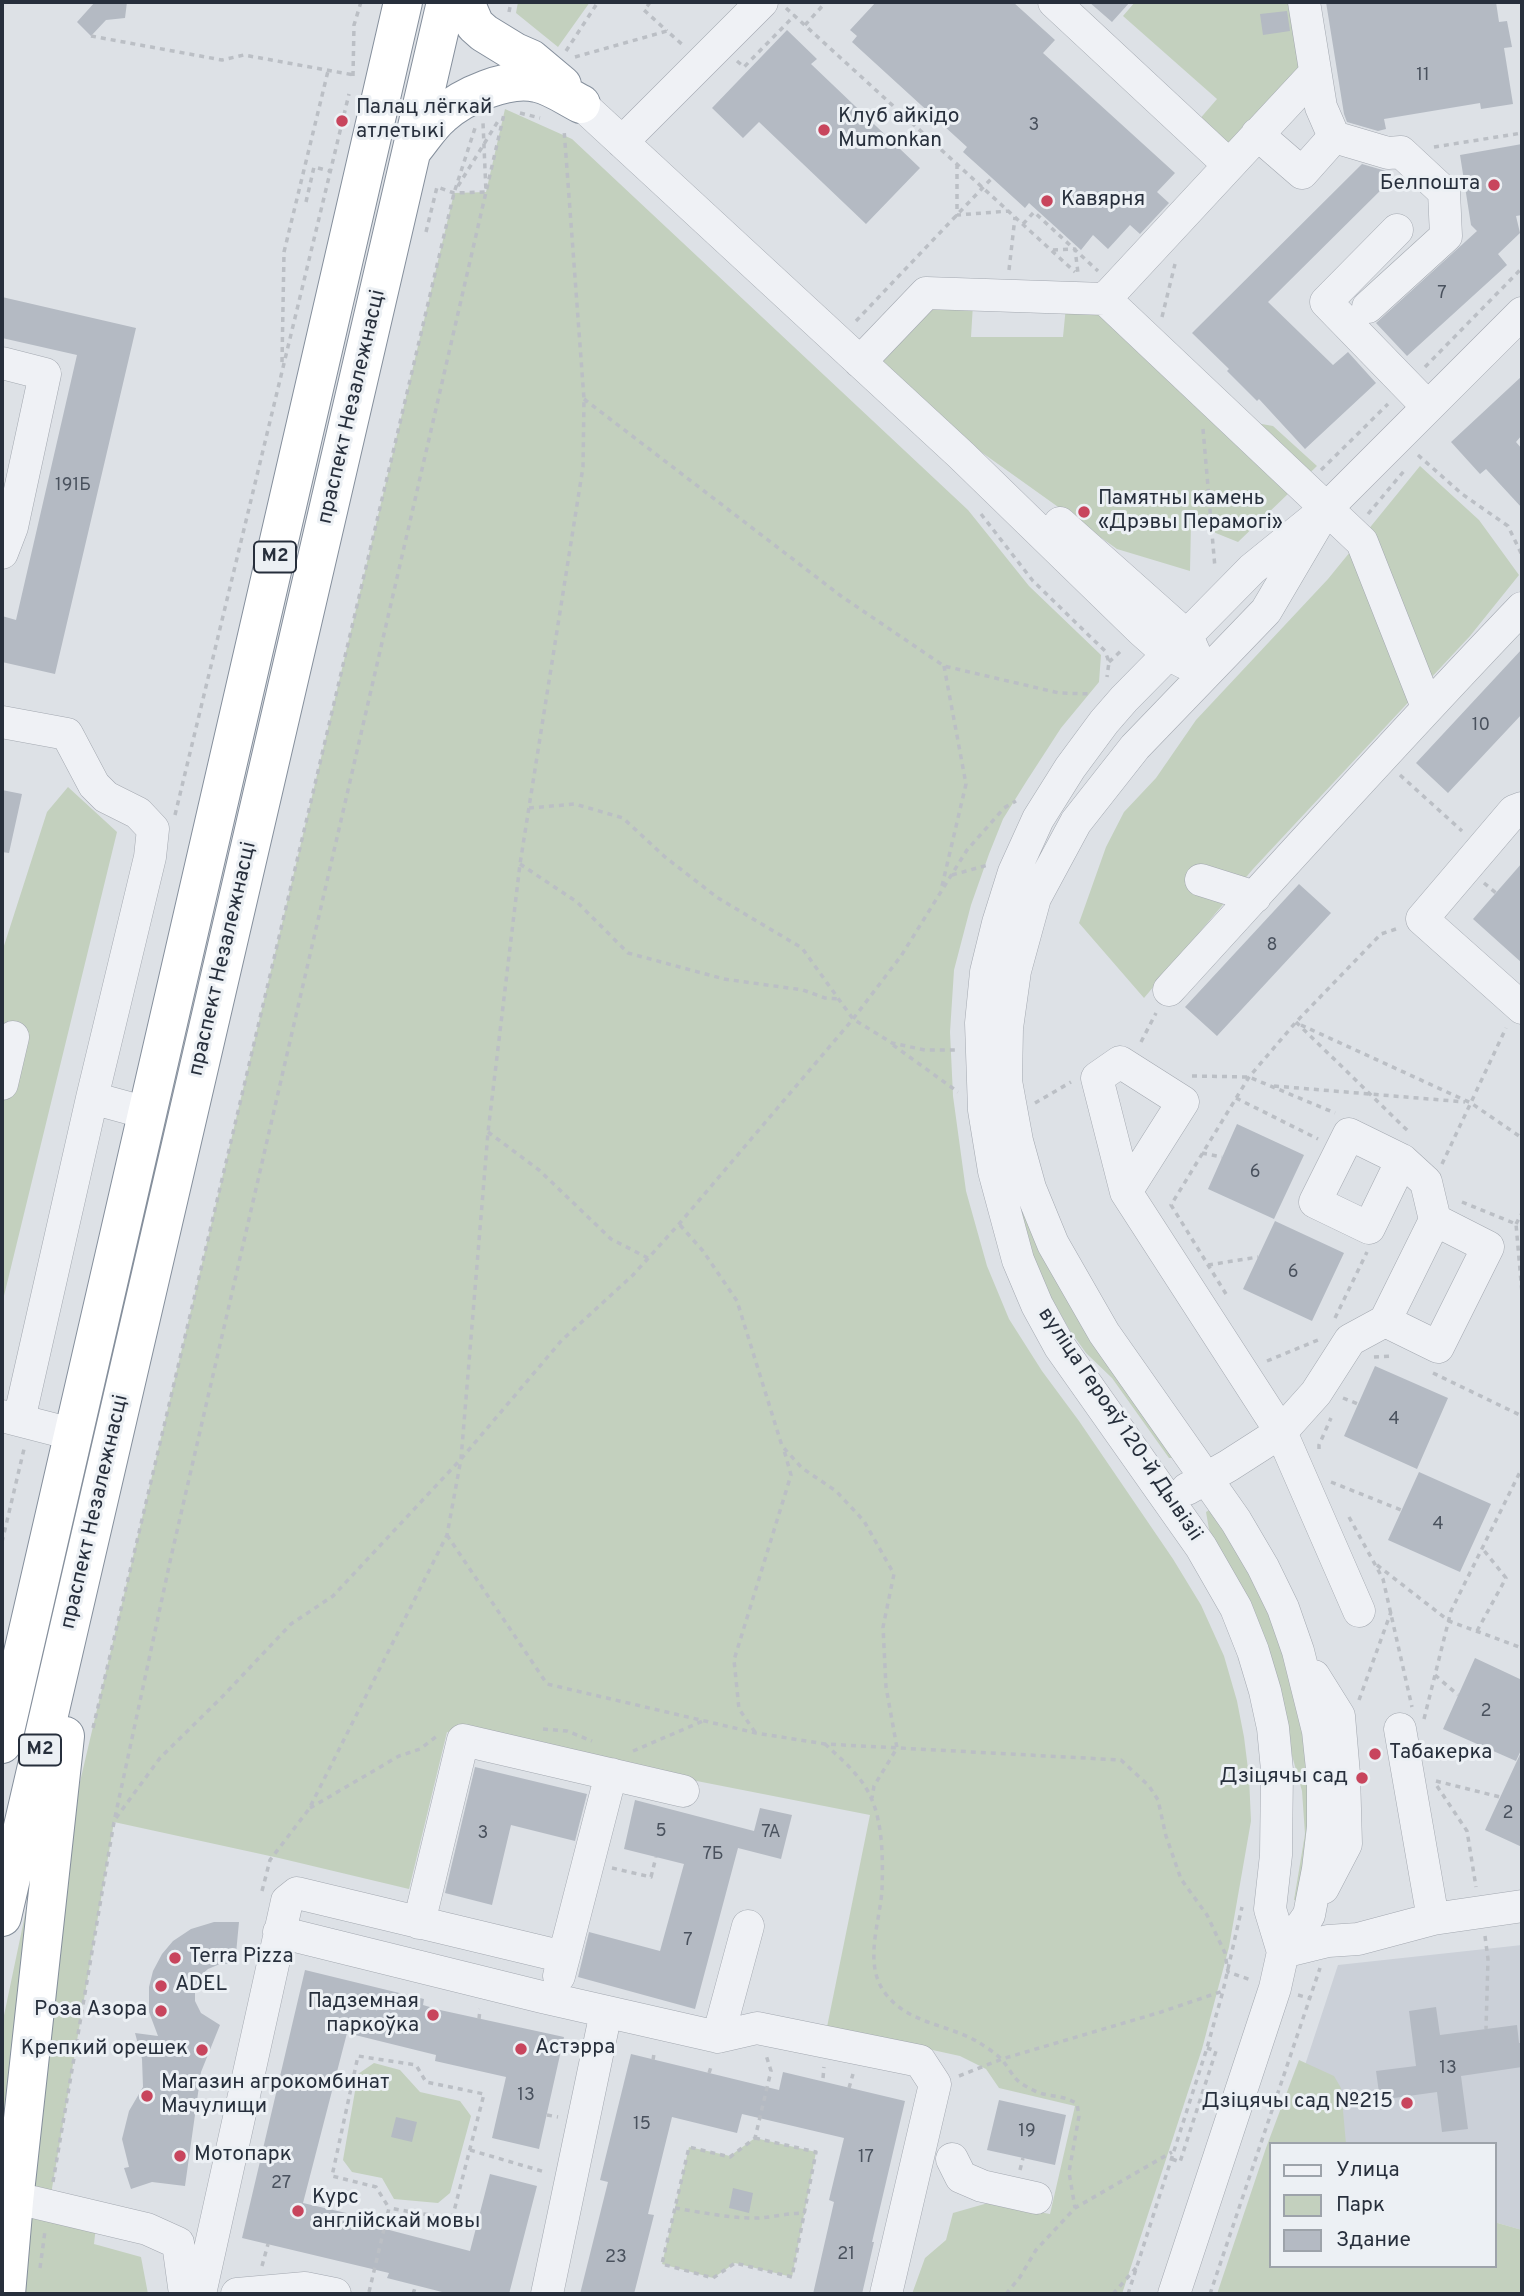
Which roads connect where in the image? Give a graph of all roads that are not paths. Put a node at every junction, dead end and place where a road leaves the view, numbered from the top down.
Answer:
1 (403, 2) edge
2 (446, 2) edge
3 (465, 2) edge
4 (762, 2) edge
5 (1054, 2) edge
6 (1304, 2) edge
7 (1314, 74) junction
8 (569, 119) junction
9 (1257, 134) junction
10 (1334, 137) junction
11 (622, 142) junction
12 (411, 153) junction
13 (1229, 164) junction
14 (1397, 230) dead end
15 (1105, 299) junction
16 (1368, 307) dead end
17 (1522, 313) edge
18 (860, 362) junction
19 (2, 363) edge
20 (1427, 406) junction
21 (1326, 509) junction
22 (2, 553) edge
23 (1522, 608) edge
24 (1177, 645) junction
25 (1205, 673) junction
26 (1427, 707) junction
27 (2, 722) edge
28 (1522, 808) edge
29 (1201, 880) dead end
30 (1255, 897) junction
31 (1169, 990) road end
32 (1520, 1006) edge
33 (13, 1037) dead end
34 (2, 1084) edge
35 (92, 1098) junction
36 (148, 1113) junction
37 (1409, 1149) road end
38 (1126, 1192) dead end
39 (1443, 1209) junction
40 (1385, 1321) junction
41 (10, 1418) edge
42 (1290, 1422) junction
43 (72, 1434) junction
44 (1207, 1479) junction
45 (1168, 1500) junction
46 (38, 1578) junction
47 (79, 1583) junction
48 (1359, 1611) dead end
49 (2, 1682) edge
50 (1412, 1723) road end
51 (2, 1744) edge
52 (611, 1774) junction
53 (683, 1791) dead end
54 (1522, 1906) edge
55 (2, 1917) edge
56 (1433, 1919) junction
57 (419, 1923) junction
58 (748, 1926) dead end
59 (279, 1932) junction
60 (1283, 1952) junction
61 (564, 1957) junction
62 (553, 1999) junction
63 (606, 2012) junction
64 (714, 2052) junction
65 (930, 2107) junction
66 (952, 2159) junction
67 (945, 2197) dead end
68 (1036, 2198) dead end
69 (31, 2203) junction
70 (203, 2293) edge
71 (6, 2294) edge
72 (237, 2294) edge
73 (335, 2294) edge
74 (547, 2294) edge
75 (886, 2294) edge
76 (1174, 2294) edge

1 - 36 highway, праспект Незалежнасці / М2
2 - 12 highway, праспект Незалежнасці / М2
3 - 8 highway
4 - 11 street
5 - 13 street
6 - 7 street
7 - 9 street
7 - 10 street
8 - 11 street
8 - 12 highway
9 - 10 street
9 - 13 street
10 - 16 street
11 - 18 street
12 - 47 highway, праспект Незалежнасці / М2
13 - 15 street
14 - 20 street
15 - 18 street
15 - 21 street
17 - 20 street, вуліца Герояў 120-й Дывізіі
18 - 24 street
19 - 22 street
20 - 21 street, вуліца Герояў 120-й Дывізіі
21 - 24 street, вуліца Герояў 120-й Дывізіі
21 - 25 street, вуліца Герояў 120-й Дывізіі
21 - 26 street
23 - 26 street
24 - 25 street
24 - 45 street, вуліца Герояў 120-й Дывізіі
25 - 44 street, вуліца Герояў 120-й Дывізіі
26 - 30 street
27 - 35 street
28 - 32 street
29 - 30 street
30 - 31 street
33 - 34 street
35 - 36 street
35 - 41 street
36 - 43 highway, праспект Незалежнасці / М2
37 - 39 street
38 - 42 street
39 - 40 street
39 - 40 street
40 - 42 street
41 - 43 street
42 - 44 street
42 - 48 street
43 - 46 highway, праспект Незалежнасці / М2
44 - 45 street
44 - 60 street, вуліца Герояў 120-й Дывізіі
45 - 60 street, вуліца Герояў 120-й Дывізіі
46 - 49 highway
46 - 51 highway, праспект Незалежнасці / М2
47 - 55 highway, праспект Незалежнасці / М2
47 - 69 highway
50 - 56 street
52 - 53 street
52 - 57 street
52 - 61 street
54 - 56 street
56 - 60 street
57 - 59 street
57 - 61 street
58 - 64 street
59 - 62 street
59 - 70 street
60 - 76 street, вуліца Герояў 120-й Дывізіі
61 - 62 street
62 - 63 street
63 - 64 street
63 - 74 street
64 - 65 street
65 - 66 street
65 - 75 street
66 - 67 street
66 - 68 street
69 - 70 street
69 - 71 highway
72 - 73 street

